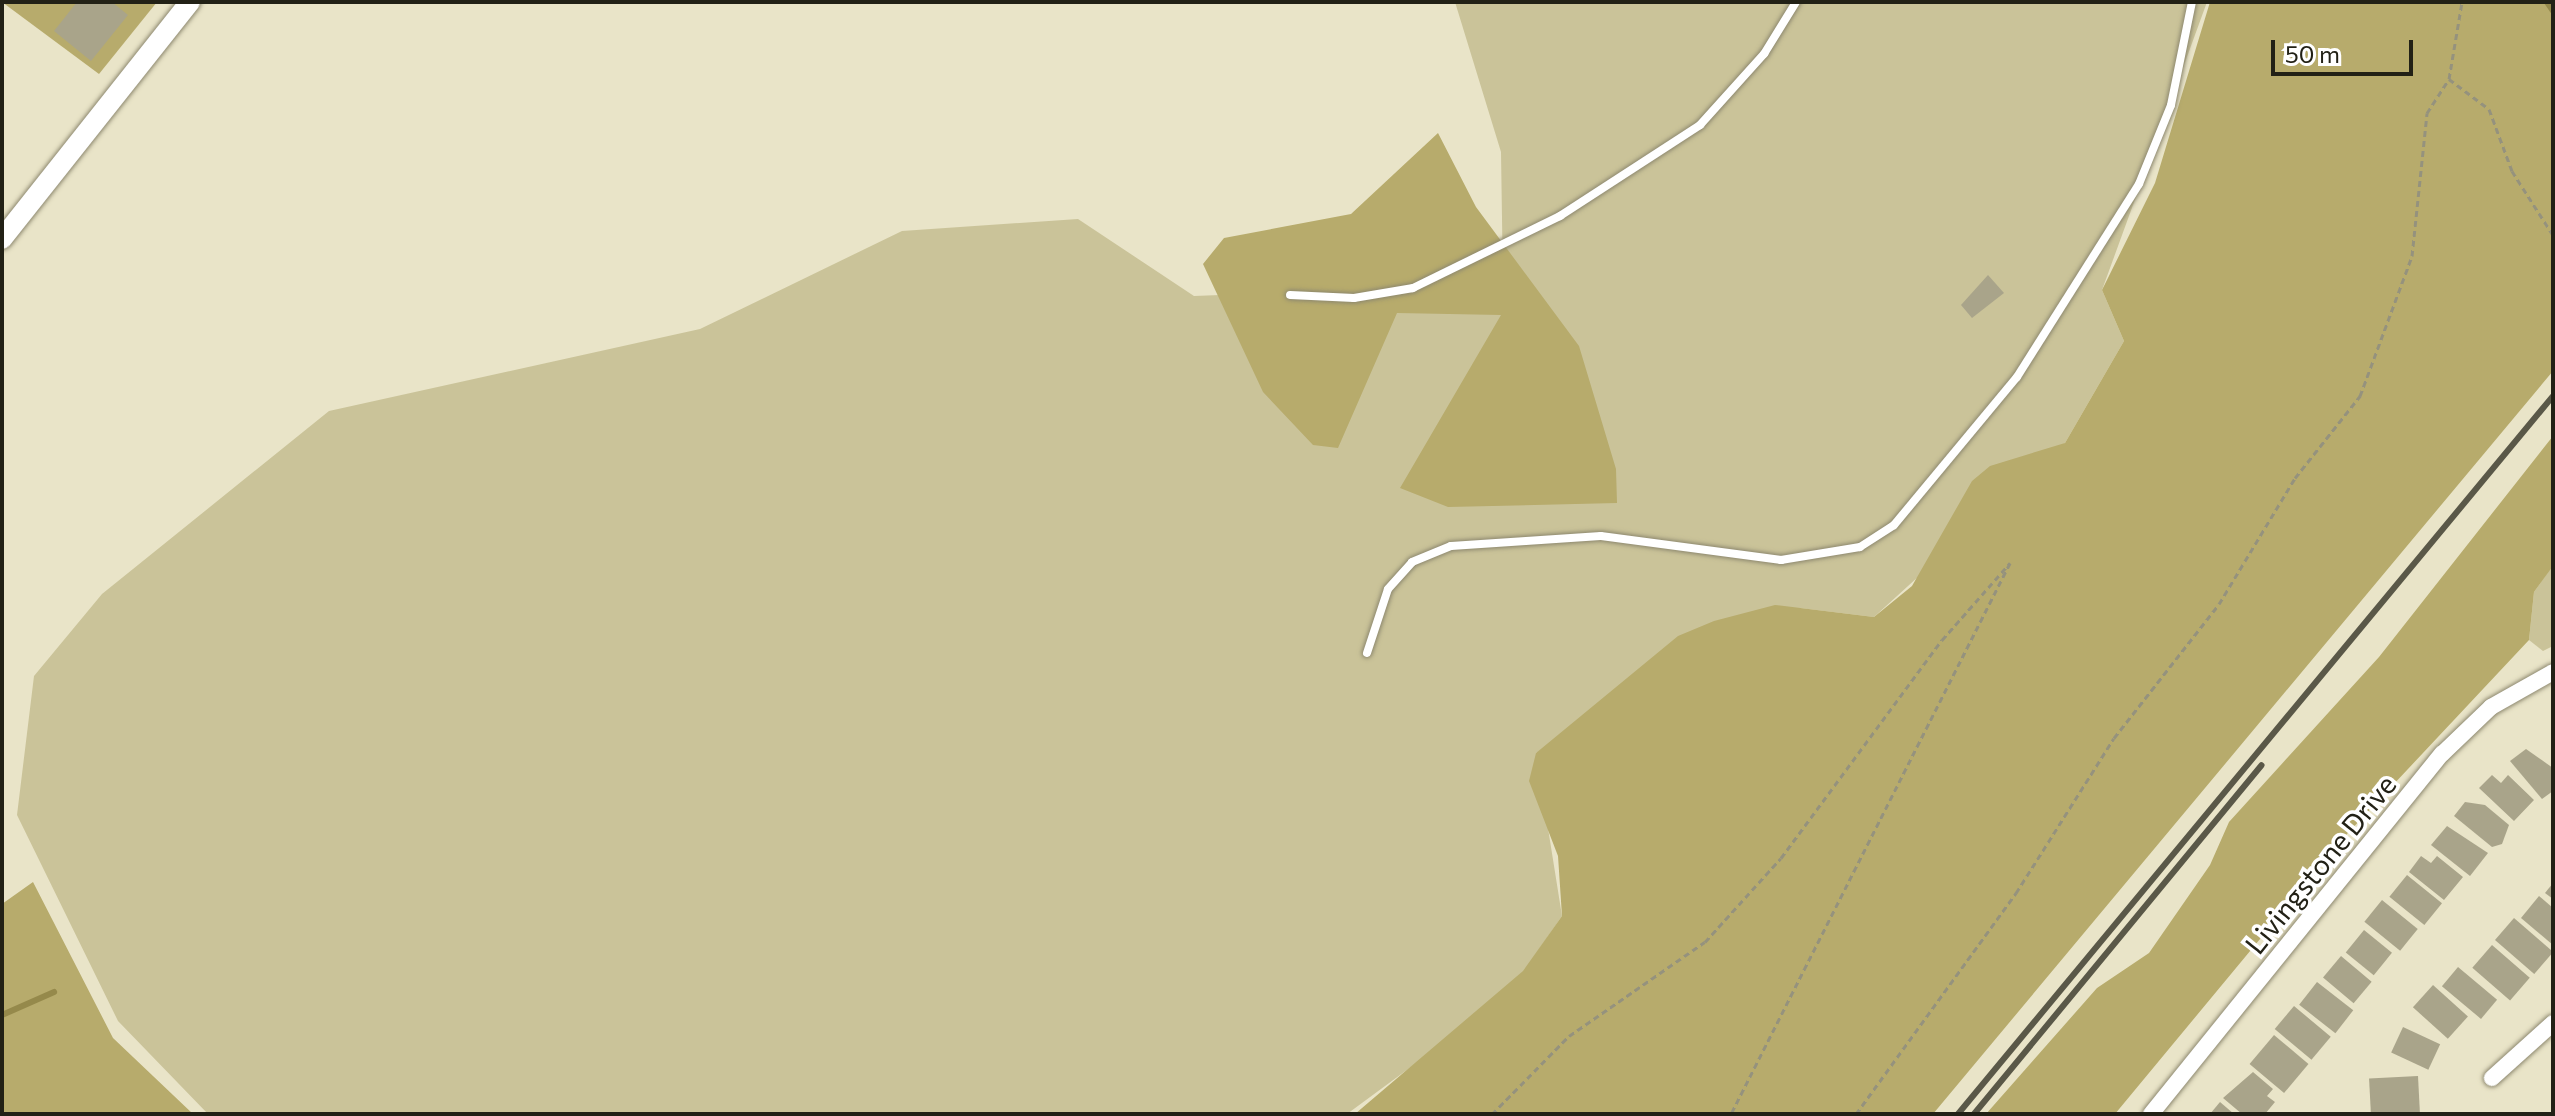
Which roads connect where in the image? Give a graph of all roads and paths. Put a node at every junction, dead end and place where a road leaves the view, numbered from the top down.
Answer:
1 (190, 2) edge
2 (1796, 2) edge
3 (2192, 2) edge
4 (2462, 2) edge
5 (2449, 79) junction
6 (2553, 235) edge
7 (2, 239) edge
8 (1290, 295) dead end
9 (1367, 653) dead end
10 (2552, 674) edge
11 (2553, 1023) edge
12 (2492, 1078) dead end
13 (1492, 1114) edge
14 (1731, 1114) edge
15 (1856, 1114) edge
16 (2151, 1114) edge

1 - 7 street
2 - 8 lane
3 - 9 lane
4 - 5 path
5 - 6 path
5 - 15 path
10 - 16 street, Livingstone Drive
11 - 12 street
13 - 14 path

